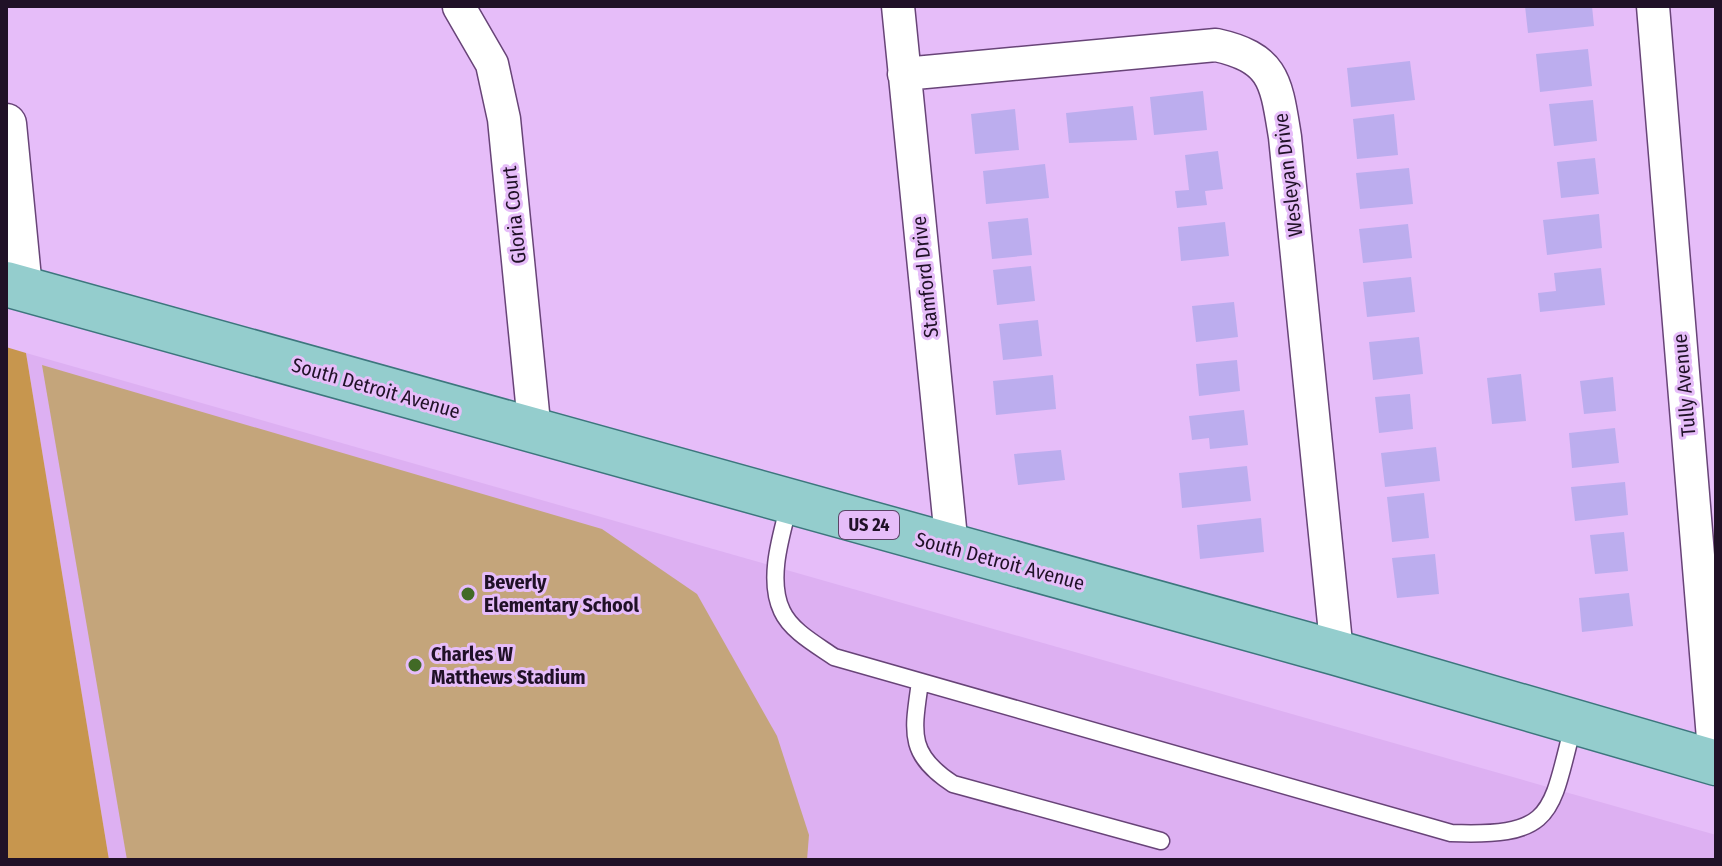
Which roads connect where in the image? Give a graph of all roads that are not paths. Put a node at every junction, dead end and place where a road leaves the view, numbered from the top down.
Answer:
1 (898, 6) edge
2 (1653, 6) edge
3 (459, 7) edge
4 (904, 74) junction
5 (6, 124) edge
6 (14, 286) edge
7 (535, 433) junction
8 (789, 503) junction
9 (952, 548) junction
10 (1337, 653) junction
11 (920, 682) junction
12 (1574, 722) junction
13 (1715, 763) edge
14 (1161, 841) dead end

1 - 4 street, Stamford Drive
2 - 13 street, Tully Avenue
3 - 7 street, Gloria Court
4 - 9 street, Stamford Drive
4 - 10 street, Wesleyan Drive
5 - 6 street
6 - 7 main road, South Detroit Avenue / US 24
7 - 8 main road, South Detroit Avenue / US 24
8 - 9 main road, South Detroit Avenue / US 24
8 - 11 lane
9 - 10 main road, South Detroit Avenue / US 24
10 - 12 main road, South Detroit Avenue / US 24
11 - 12 lane
11 - 14 lane
12 - 13 main road, South Detroit Avenue / US 24

